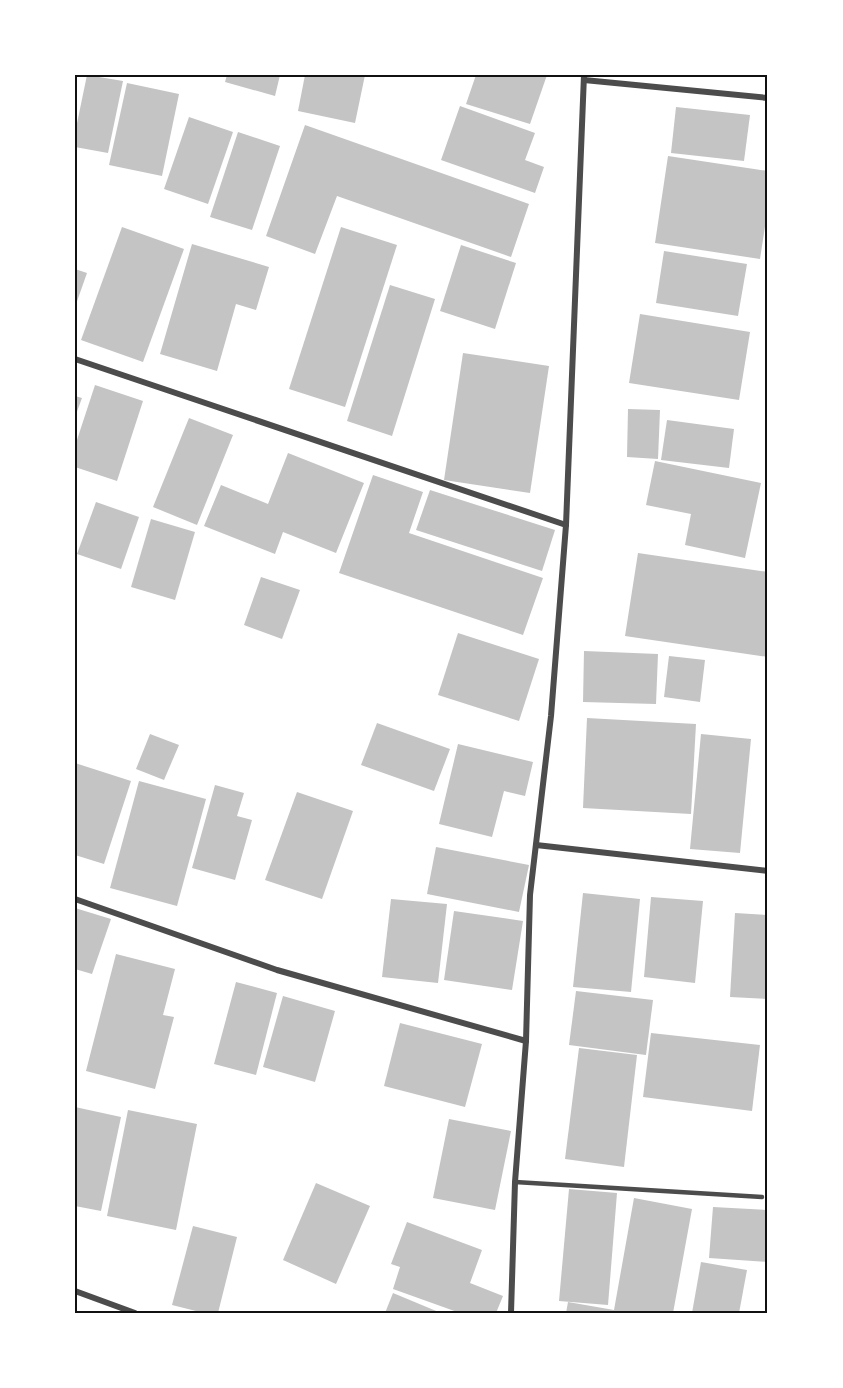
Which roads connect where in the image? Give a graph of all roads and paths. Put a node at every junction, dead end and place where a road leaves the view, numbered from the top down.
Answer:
1 (584, 78) edge
2 (768, 98) edge
3 (75, 359) edge
4 (566, 525) junction
5 (536, 844) junction
6 (768, 871) edge
7 (75, 899) edge
8 (526, 1041) junction
9 (515, 1182) junction
10 (762, 1197) dead end
11 (75, 1291) edge
12 (135, 1313) edge
13 (511, 1313) edge

1 - 2 street
1 - 4 street
3 - 4 street
4 - 5 street
5 - 6 street
5 - 8 street
7 - 8 street
8 - 9 street
9 - 10 lane
9 - 13 street
11 - 12 street

